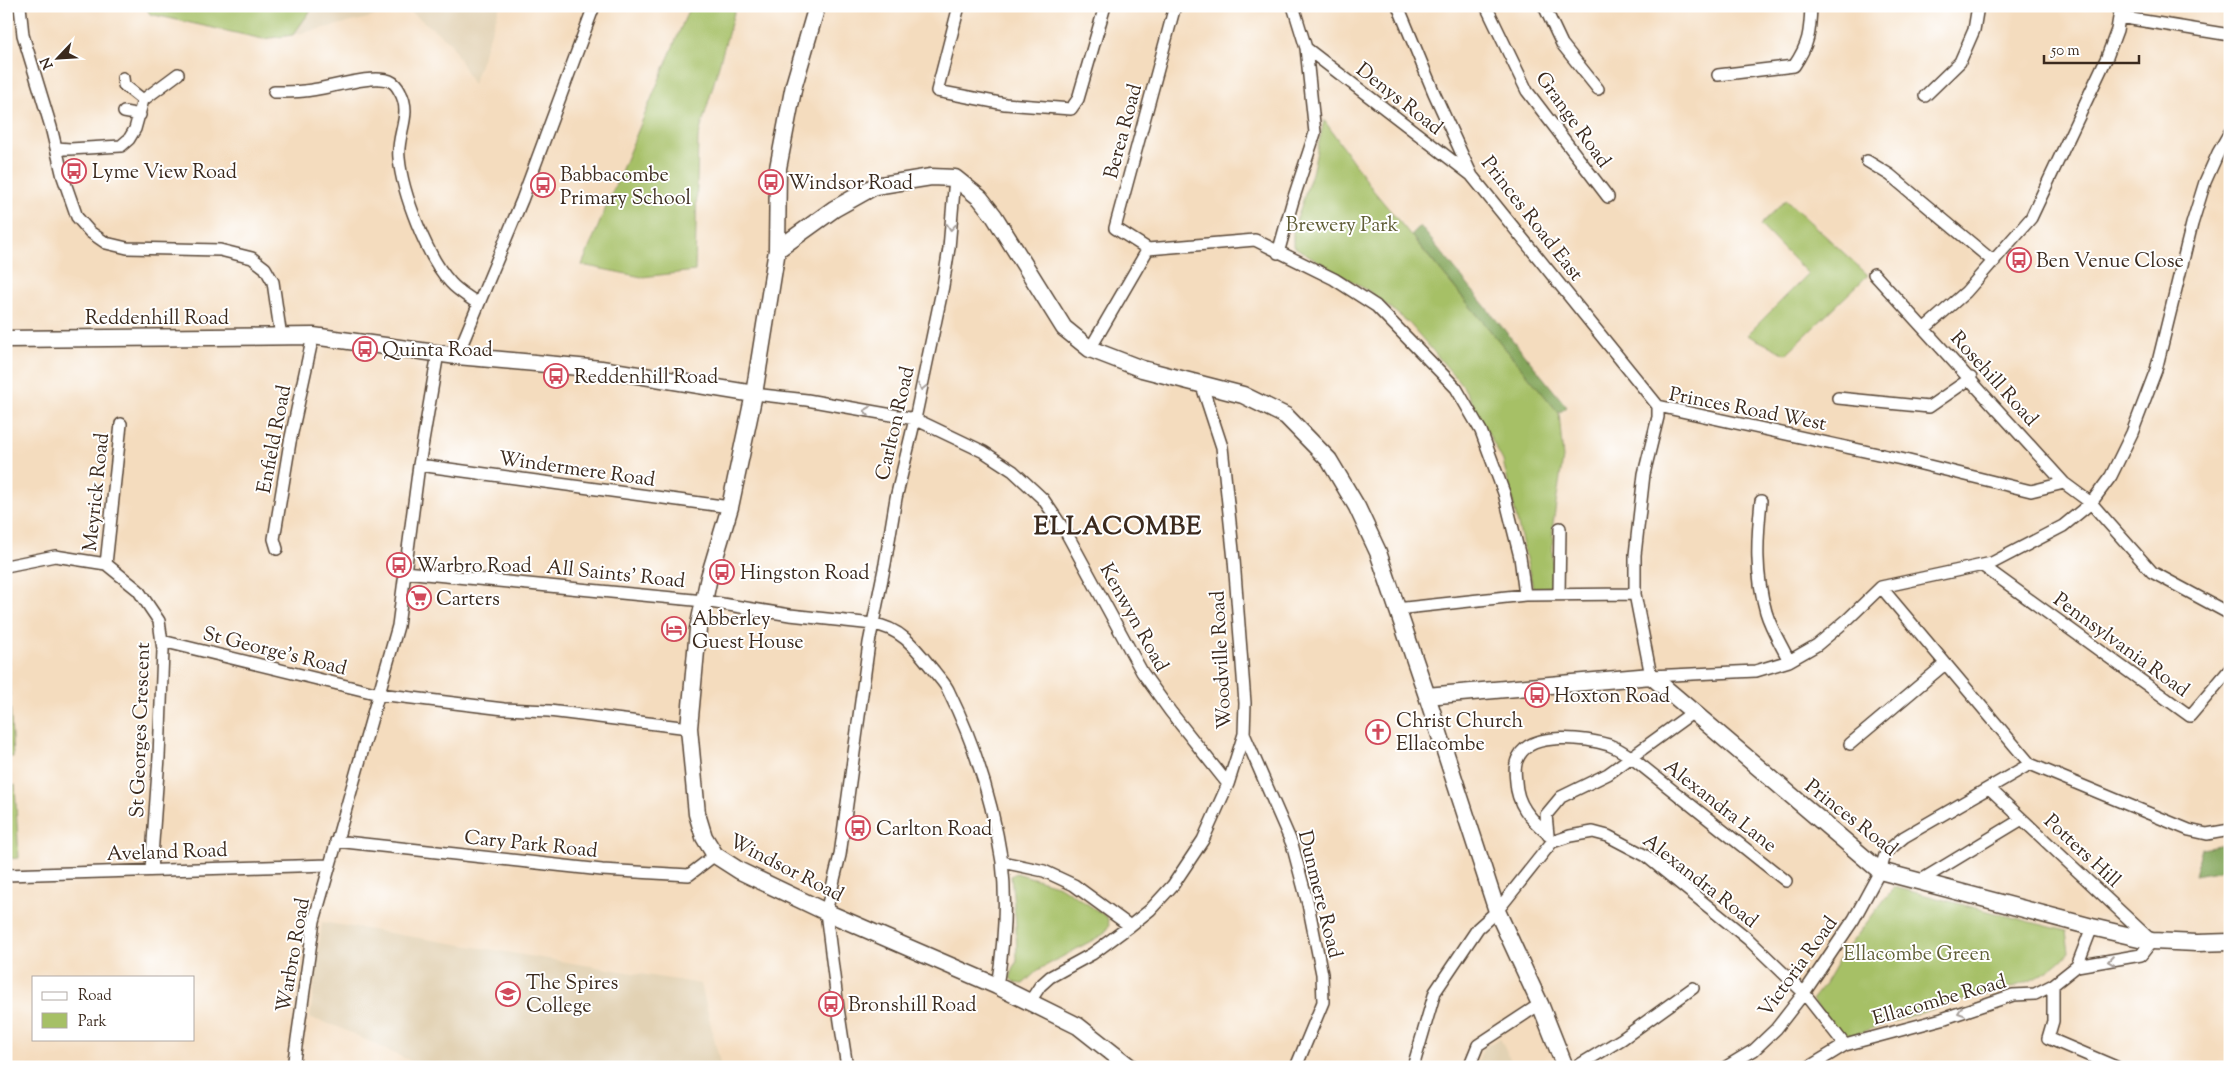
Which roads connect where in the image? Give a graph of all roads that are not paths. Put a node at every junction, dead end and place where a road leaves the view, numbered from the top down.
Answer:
1 (20, 6) edge
2 (594, 6) edge
3 (818, 6) edge
4 (959, 6) edge
5 (1105, 6) edge
6 (1174, 6) edge
7 (1293, 6) edge
8 (1398, 6) edge
9 (1486, 6) edge
10 (1544, 6) edge
11 (1811, 6) edge
12 (1978, 6) edge
13 (2120, 12) edge
14 (2230, 35) edge
15 (1306, 48) junction
16 (178, 74) dead end
17 (1718, 75) dead end
18 (123, 78) dead end
19 (1598, 89) dead end
20 (274, 92) dead end
21 (1925, 96) dead end
22 (143, 100) junction
23 (124, 112) dead end
24 (140, 115) junction
25 (2230, 132) edge
26 (56, 148) junction
27 (1867, 161) dead end
28 (1472, 176) junction
29 (955, 178) junction
30 (1608, 197) dead end
31 (1148, 249) junction
32 (777, 250) junction
33 (1278, 253) junction
34 (1994, 262) junction
35 (1874, 274) dead end
36 (478, 304) junction
37 (1925, 328) junction
38 (313, 336) junction
39 (281, 337) junction
40 (6, 338) edge
41 (1090, 348) junction
42 (438, 353) junction
43 (457, 356) junction
44 (1971, 378) junction
45 (1202, 383) junction
46 (754, 394) junction
47 (1838, 398) dead end
48 (1658, 406) junction
49 (915, 419) junction
50 (121, 424) dead end
51 (419, 465) junction
52 (2064, 483) junction
53 (1761, 501) dead end
54 (2091, 503) junction
55 (730, 507) junction
56 (1560, 528) dead end
57 (277, 549) dead end
58 (106, 564) junction
59 (6, 566) edge
60 (1983, 566) junction
61 (404, 572) junction
62 (1881, 586) junction
63 (1559, 594) junction
64 (1635, 594) junction
65 (1525, 595) junction
66 (704, 601) junction
67 (1396, 609) junction
68 (2230, 614) edge
69 (873, 624) junction
70 (162, 641) junction
71 (1789, 661) junction
72 (1946, 664) junction
73 (2230, 669) edge
74 (1651, 676) junction
75 (379, 694) junction
76 (1427, 696) junction
77 (1692, 713) junction
78 (689, 728) junction
79 (1244, 734) junction
80 (1850, 744) dead end
81 (1632, 758) junction
82 (2030, 764) junction
83 (1228, 784) junction
84 (1988, 788) junction
85 (2022, 819) junction
86 (2230, 830) edge
87 (1549, 837) junction
88 (336, 841) junction
89 (715, 855) junction
90 (1002, 862) junction
91 (329, 865) junction
92 (151, 870) junction
93 (1880, 871) junction
94 (6, 875) edge
95 (1786, 881) dead end
96 (1918, 882) junction
97 (1497, 911) junction
98 (826, 912) junction
99 (1130, 926) junction
100 (2092, 927) junction
101 (2152, 941) junction
102 (2230, 942) edge
103 (2077, 966) junction
104 (2053, 985) junction
105 (998, 986) junction
106 (1693, 988) dead end
107 (1804, 993) junction
108 (1029, 1002) junction
109 (1540, 1004) junction
110 (1845, 1045) junction
111 (293, 1067) edge
112 (847, 1067) edge
113 (1130, 1067) edge
114 (1296, 1067) edge
115 (1413, 1067) edge
116 (1468, 1067) edge
117 (1565, 1067) edge
118 (1576, 1067) edge
119 (1726, 1067) edge
120 (1809, 1067) edge
121 (2116, 1067) edge

1 - 26 street
2 - 36 street
3 - 32 street, Windsor Road
4 - 5 street
6 - 31 street, Berea Road
7 - 15 street
8 - 28 street, Princes Road East
9 - 30 street, Grange Road
10 - 19 street, Grange Road
11 - 17 street
12 - 21 street
13 - 14 street
13 - 34 street
15 - 28 street, Denys Road
15 - 33 street
16 - 22 street
18 - 22 street
20 - 36 street
22 - 24 street
23 - 24 street
24 - 26 street
25 - 54 street
26 - 39 street
27 - 34 street
28 - 48 street, Princes Road East
29 - 32 street
29 - 41 street
29 -> 49 street, Carlton Road
31 - 33 street
31 - 41 street
32 - 46 street, Windsor Road
33 - 65 street
34 - 37 street
35 - 37 street, Rosehill Road
36 - 43 street
37 - 44 street, Rosehill Road
38 - 39 street, Reddenhill Road
38 - 42 street, Reddenhill Road
38 - 57 street, Enfield Road
39 - 40 street, Reddenhill Road
41 - 45 street
42 - 43 street, Reddenhill Road
42 - 51 street, Warbro Road
43 - 46 street, Reddenhill Road
44 - 47 street
44 - 52 street, Rosehill Road
45 - 67 street
45 - 79 street, Woodville Road
49 -> 46 street, Kenwyn Road
46 - 55 street, Windsor Road
48 - 52 street, Princes Road West
48 - 64 street, Princes Road West
49 - 69 street, Carlton Road
49 - 83 street, Kenwyn Road
50 - 58 street, Meyrick Road
51 - 55 street, Windermere Road
51 - 61 street, Warbro Road
52 - 54 street, Rosehill Road
53 - 71 street
54 - 60 street
54 - 68 street, Rosehill Road
55 - 66 street, Windsor Road
56 - 63 street
58 - 59 street
58 - 70 street, St Georges Crescent
60 - 62 street
60 - 73 street, Pennsylvania Road
61 - 66 street, All Saints' Road
61 - 75 street, Warbro Road
62 - 71 street
62 - 72 street
63 - 64 street
63 - 65 street
64 - 74 street, Princes Road West
65 - 67 street
66 - 69 street, All Saints' Road
66 - 78 street, Windsor Road
67 - 76 street
69 - 90 street, All Saints' Road
69 - 98 street, Carlton Road
70 - 75 street, St George's Road
70 - 92 street, St Georges Crescent
71 - 74 street
72 - 80 street
72 - 82 street
74 - 76 street
74 - 77 street, Princes Road
75 - 78 street
75 - 88 street, Warbro Road
76 - 97 street
77 - 81 street
77 - 93 street, Princes Road
78 - 89 street, Windsor Road
79 - 83 street, Woodville Road
79 - 114 street, Dunmere Road
81 - 87 street
81 - 87 street, Alexandra Lane
81 - 95 street, Alexandra Lane
82 - 84 street, Victoria Road
82 - 86 street
83 - 99 street, Woodville Road
84 - 85 street, Potters Hill
84 - 93 street, Victoria Road
85 - 96 street
85 - 101 street, Potters Hill
87 - 97 street
87 - 107 street, Alexandra Road
88 - 89 street, Cary Park Road
88 - 91 street, Warbro Road
89 - 98 street, Windsor Road
90 - 99 street
90 - 105 street, All Saints' Road
91 - 92 street, Aveland Road
91 - 111 street, Warbro Road
92 - 94 street, Aveland Road
93 - 96 street, Princes Road
93 - 107 street, Victoria Road
96 - 100 street, Princes Road
97 - 109 street
97 - 115 street
98 - 105 street, Windsor Road
98 - 112 street
99 - 108 street, Woodville Road
100 - 101 street, Princes Road
100 - 103 street
101 - 102 street, Princes Road
101 -> 103 street, Ellacombe Road
103 - 104 street, Ellacombe Road
104 -> 110 street, Ellacombe Road
104 - 121 street
105 - 108 street, Windsor Road
106 - 118 street
107 - 110 street, Alexandra Road
107 - 119 street, Victoria Road
108 - 113 street, Windsor Road
109 - 116 street
109 - 117 street
110 - 120 street, Ellacombe Road

